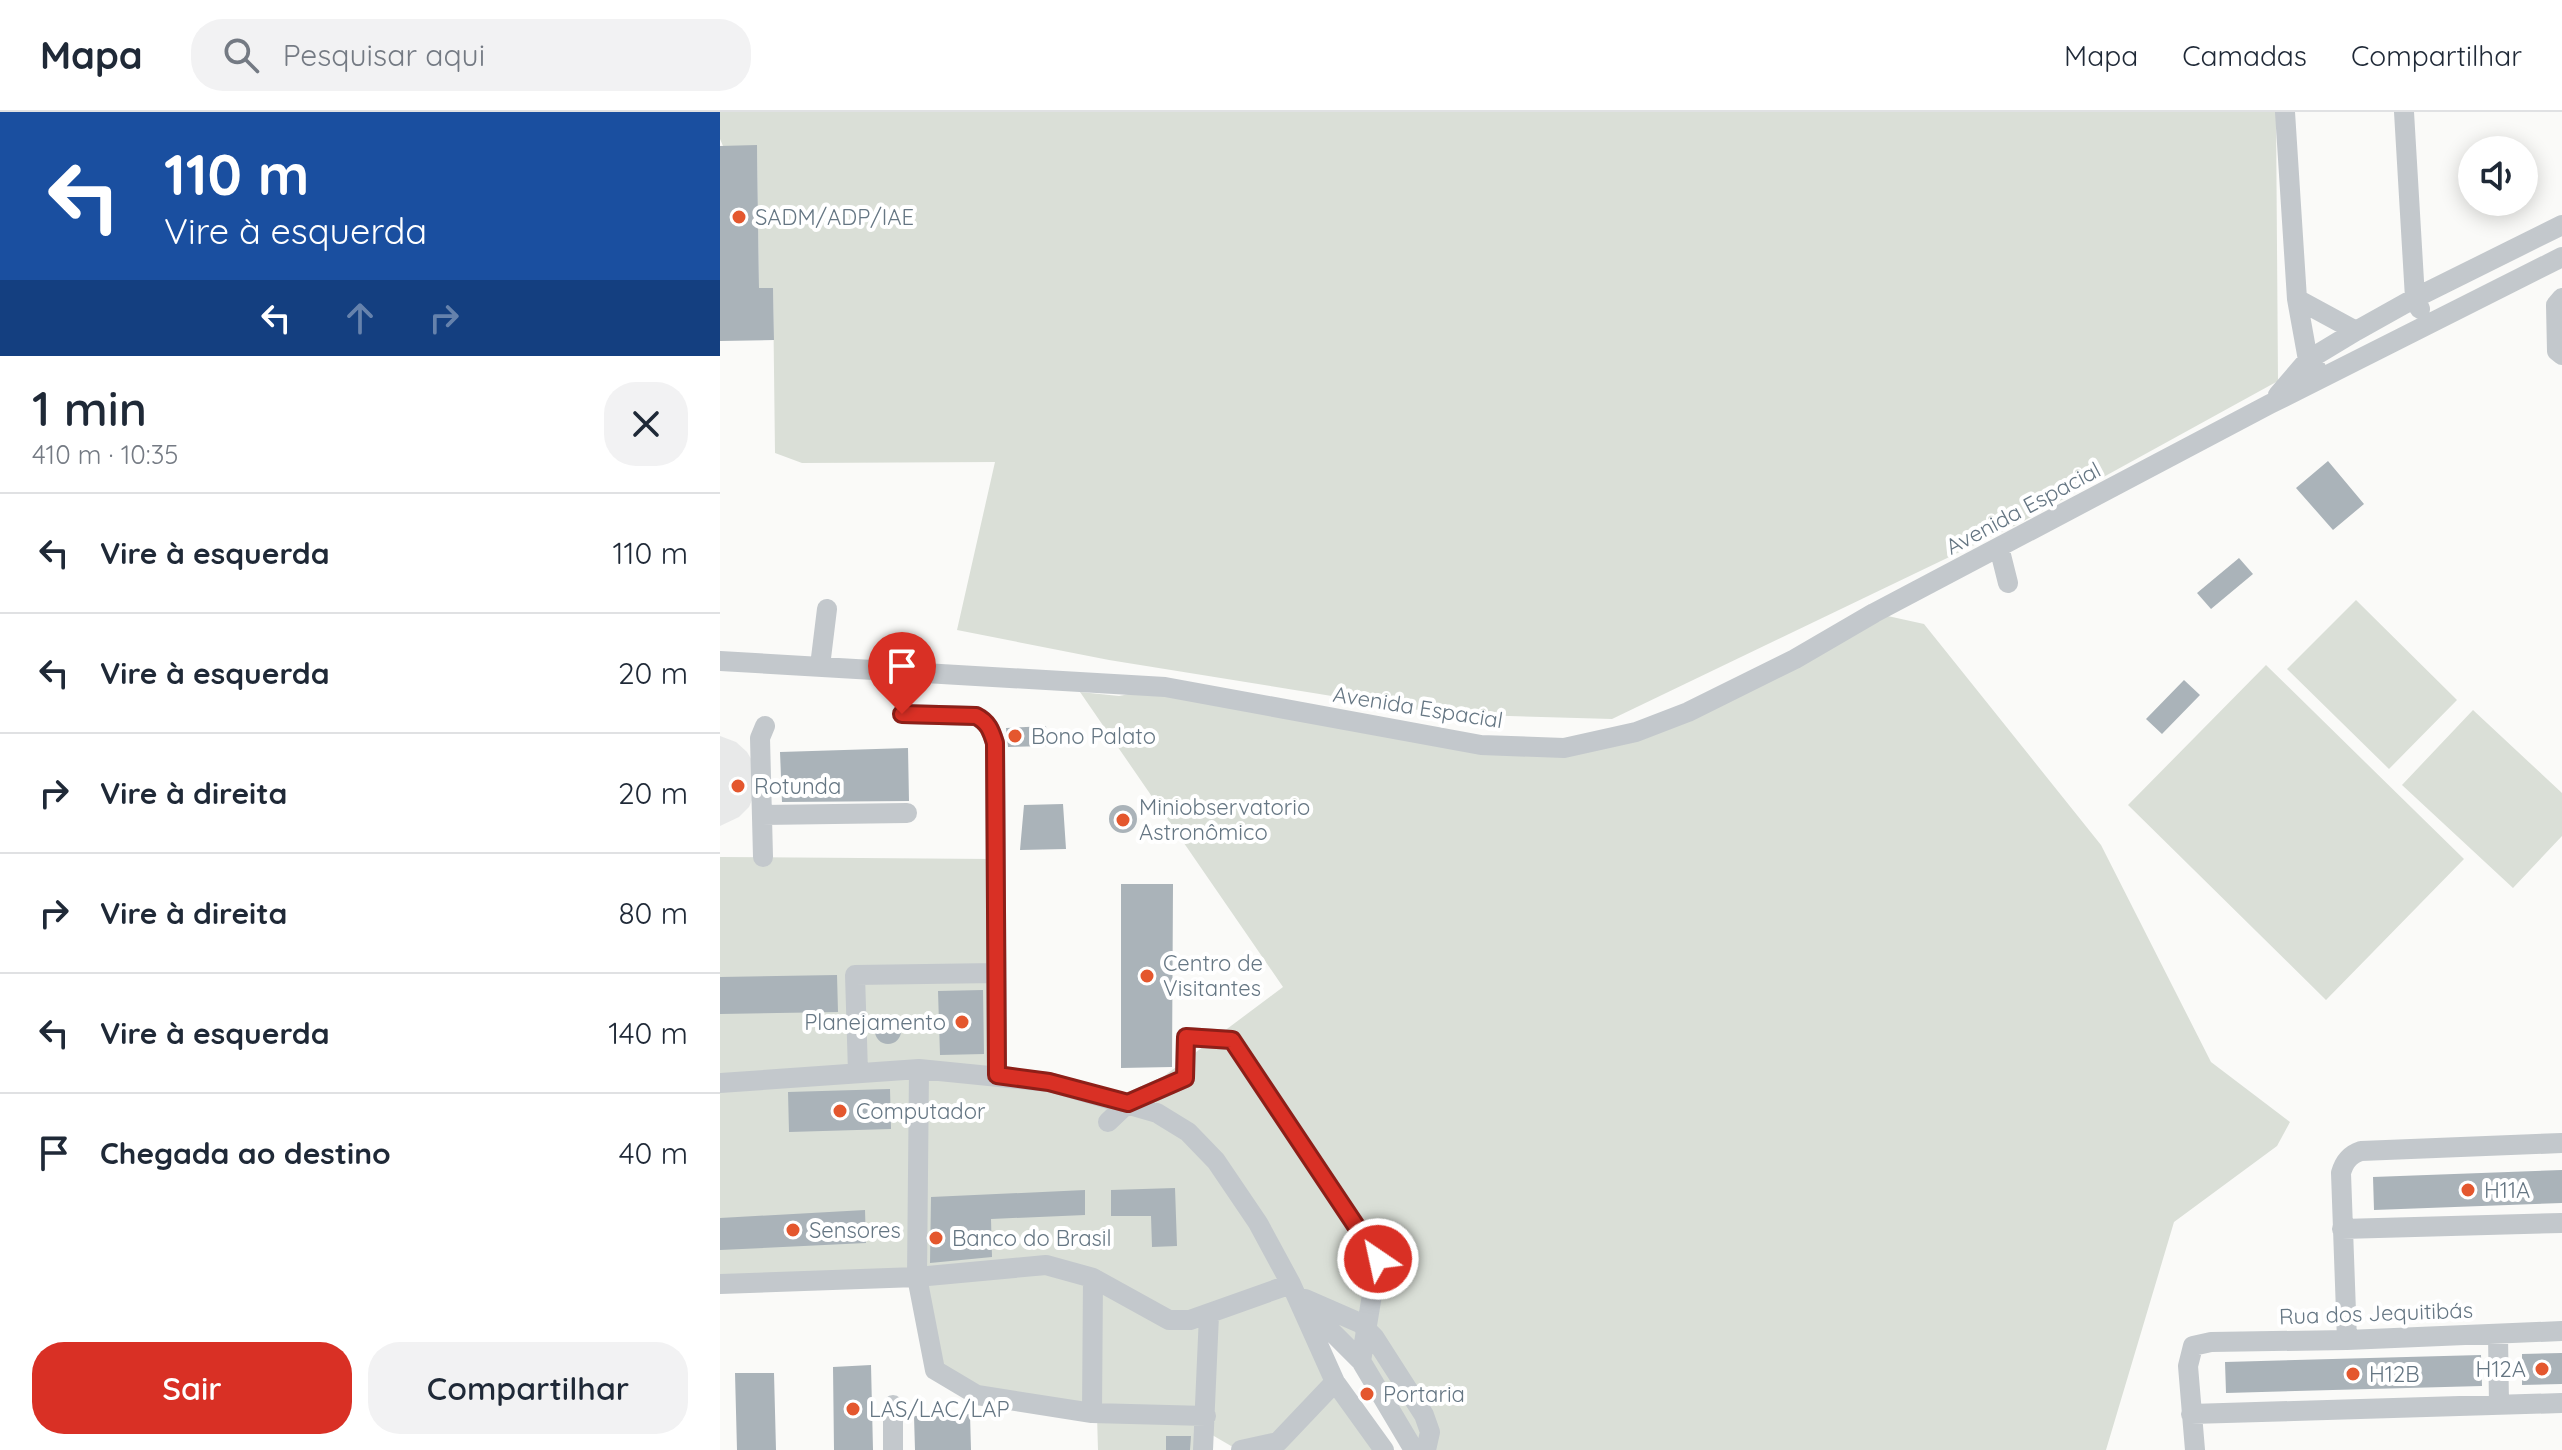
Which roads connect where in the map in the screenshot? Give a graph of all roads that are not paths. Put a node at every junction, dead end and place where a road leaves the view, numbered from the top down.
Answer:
1 (2285, 112) edge
2 (2404, 112) edge
3 (2562, 225) edge
4 (2562, 257) edge
5 (2415, 298) junction
6 (2562, 298) edge
7 (2297, 299) junction
8 (2426, 324) junction
9 (2356, 331) junction
10 (2562, 355) edge
11 (2308, 360) junction
12 (2324, 377) junction
13 (2270, 404) junction
14 (1999, 547) junction
15 (2008, 583) dead end
16 (827, 609) dead end
17 (726, 658) edge
18 (820, 666) junction
19 (902, 714) dead end
20 (765, 726) dead end
21 (907, 813) dead end
22 (762, 815) junction
23 (763, 857) dead end
24 (996, 973) junction
25 (919, 1069) junction
26 (858, 1072) junction
27 (997, 1075) junction
28 (720, 1083) edge
29 (1128, 1103) junction
30 (1108, 1122) dead end
31 (2562, 1143) edge
32 (2562, 1223) edge
33 (2342, 1229) junction
34 (917, 1277) junction
35 (1093, 1278) junction
36 (720, 1284) edge
37 (1298, 1292) junction
38 (1209, 1315) junction
39 (1366, 1329) junction
40 (2562, 1331) edge
41 (2498, 1334) junction
42 (2347, 1340) junction
43 (1361, 1361) junction
44 (1335, 1382) junction
45 (2562, 1403) edge
46 (893, 1405) dead end
47 (2499, 1405) junction
48 (1092, 1413) junction
49 (2191, 1414) junction
50 (1206, 1416) junction
51 (1399, 1426) junction
52 (1380, 1445) edge
53 (893, 1450) edge
54 (1203, 1450) edge
55 (1241, 1450) edge
56 (1414, 1450) edge
57 (1426, 1450) edge
58 (2195, 1450) edge

1 - 7 lane
2 - 5 lane
3 - 5 lane, Avenida Espacial
4 - 8 lane, Avenida Espacial
5 - 8 lane
5 - 9 lane, Avenida Espacial
6 - 10 lane
7 - 9 lane
7 - 11 lane
8 - 12 lane, Avenida Espacial
9 - 11 lane, Avenida Espacial
11 - 12 lane
11 - 13 lane, Avenida Espacial
12 - 13 lane, Avenida Espacial
13 - 14 lane, Avenida Espacial
14 - 15 lane
14 - 18 lane, Avenida Espacial
16 - 18 lane
17 - 18 lane, Avenida Espacial
19 - 24 lane
20 - 22 lane
21 - 22 lane
22 - 23 lane
24 - 26 lane
24 - 27 lane
25 - 26 lane
25 - 27 lane
25 - 34 lane
26 - 28 lane
27 - 29 lane
29 - 30 lane
29 - 37 lane
29 - 39 lane
31 - 33 lane
32 - 33 lane
33 - 42 lane
34 - 35 lane
34 - 36 lane
34 - 48 lane
35 - 38 lane
35 - 48 lane
37 - 38 lane
37 - 39 lane
37 - 43 lane
37 - 44 lane
38 - 50 lane
39 - 43 lane
39 - 57 lane
40 - 41 lane, Rua dos Jequitibás
41 - 42 lane, Rua dos Jequitibás
41 - 47 lane
42 - 49 lane, Rua dos Jequitibás
43 - 51 lane
44 - 52 lane
44 - 55 lane
45 - 47 lane
46 - 53 lane
47 - 49 lane
48 - 50 lane
49 - 58 lane
50 - 54 lane
51 - 52 lane
51 - 56 lane

